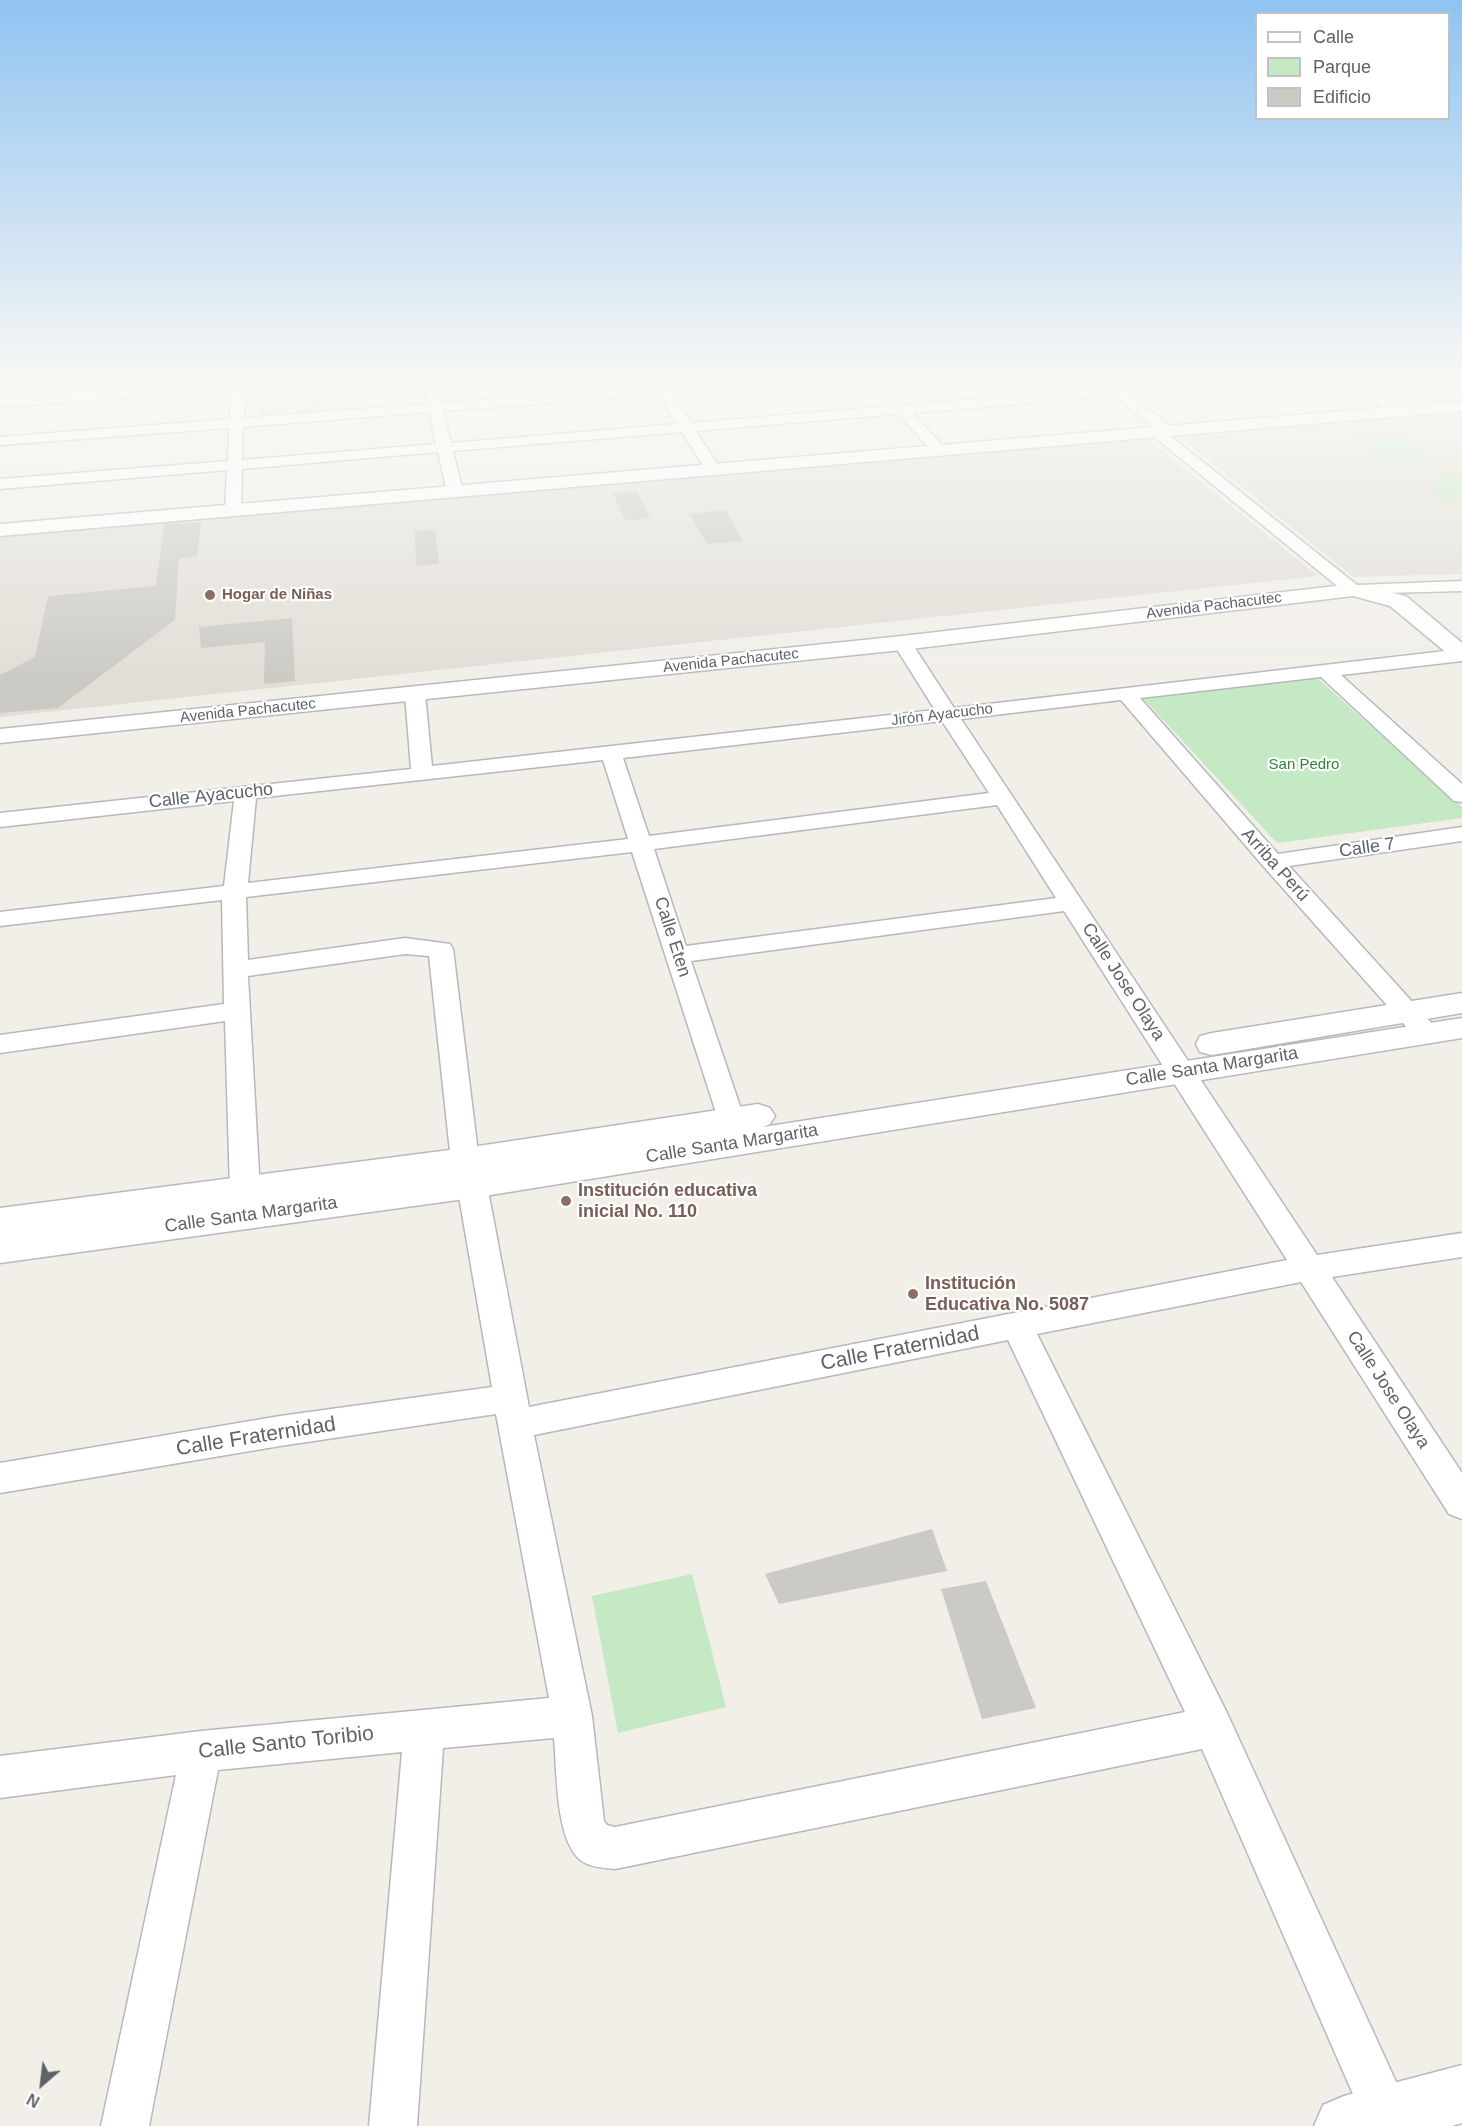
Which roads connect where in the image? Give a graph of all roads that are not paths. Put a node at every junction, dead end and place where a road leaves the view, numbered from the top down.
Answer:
1 (233, 484) edge
2 (453, 484) edge
3 (546, 484) edge
4 (1225, 484) edge
5 (455, 492) junction
6 (232, 510) junction
7 (0, 530) edge
8 (1462, 586) edge
9 (1353, 590) junction
10 (902, 643) junction
11 (1462, 655) edge
12 (1326, 671) junction
13 (415, 694) junction
14 (1126, 694) junction
15 (949, 714) junction
16 (0, 736) edge
17 (611, 753) junction
18 (422, 772) junction
19 (246, 792) junction
20 (1462, 796) edge
21 (1004, 798) junction
22 (0, 820) edge
23 (1462, 834) edge
24 (642, 844) junction
25 (1272, 862) junction
26 (235, 892) junction
27 (1072, 903) junction
28 (0, 919) edge
29 (679, 955) junction
30 (235, 970) junction
31 (1462, 1003) edge
32 (237, 1011) junction
33 (1417, 1023) junction
34 (1462, 1028) edge
35 (0, 1044) edge
36 (1175, 1062) junction
37 (731, 1121) junction
38 (468, 1173) junction
39 (244, 1191) junction
40 (0, 1222) edge
41 (1462, 1245) edge
42 (0, 1249) edge
43 (1310, 1268) junction
44 (1017, 1326) junction
45 (514, 1411) junction
46 (0, 1478) edge
47 (1462, 1503) edge
48 (572, 1716) junction
49 (1213, 1727) junction
50 (424, 1730) junction
51 (201, 1751) junction
52 (0, 1777) edge
53 (1462, 2094) edge
54 (1365, 2120) edge
55 (125, 2126) edge
56 (393, 2126) edge

1 - 6 street
2 - 5 street
3 - 5 main road
4 - 9 street
5 - 6 main road
6 - 7 main road
8 - 9 street, Avenida Pachacutec
9 - 10 main road, Avenida Pachacutec
9 - 11 main road
10 - 13 main road, Avenida Pachacutec
10 - 15 street, Calle Jose Olaya
11 - 12 street, Jirón Ayacucho
12 - 14 street, Jirón Ayacucho
12 - 20 street
13 - 16 main road, Avenida Pachacutec
13 - 18 street
14 - 15 street, Jirón Ayacucho
14 - 25 street, Arriba Perú
15 - 17 street, Jirón Ayacucho
15 - 21 street, Calle Jose Olaya
17 - 18 street, Jirón Ayacucho
17 - 24 street, Calle Eten
18 - 19 street, Calle Ayacucho
19 - 22 street, Calle Ayacucho
19 - 26 street
21 - 24 street
21 - 27 street, Calle Jose Olaya
23 - 25 street, Calle 7
24 - 26 street
24 - 29 street, Calle Eten
25 - 33 street, Arriba Perú
26 - 28 street
26 - 30 street
27 - 29 street
27 - 36 street, Calle Jose Olaya
29 - 37 street, Calle Eten
30 - 32 street
30 - 38 street
31 - 33 main road, Calle Santa Margarita
32 - 35 street
32 - 39 street
33 - 34 main road, Calle Santa Margarita
33 - 36 main road, Calle Santa Margarita
36 - 37 main road, Calle Santa Margarita
36 - 38 main road, Calle Santa Margarita
36 - 43 street, Calle Jose Olaya
37 - 38 main road, Calle Santa Margarita
38 - 39 main road, Calle Santa Margarita
38 - 42 main road, Calle Santa Margarita
38 - 45 street
39 - 40 main road, Calle Santa Margarita
41 - 43 street, Calle Fraternidad
43 - 44 street, Calle Fraternidad
43 - 47 street, Calle Jose Olaya
44 - 45 street, Calle Fraternidad
44 - 49 street
45 - 46 street, Calle Fraternidad
45 - 48 street
48 - 49 street
48 - 50 street, Calle Santo Toribio
49 - 54 street
50 - 51 street, Calle Santo Toribio
50 - 56 street
51 - 52 street, Calle Santo Toribio
51 - 55 street
53 - 54 main road

